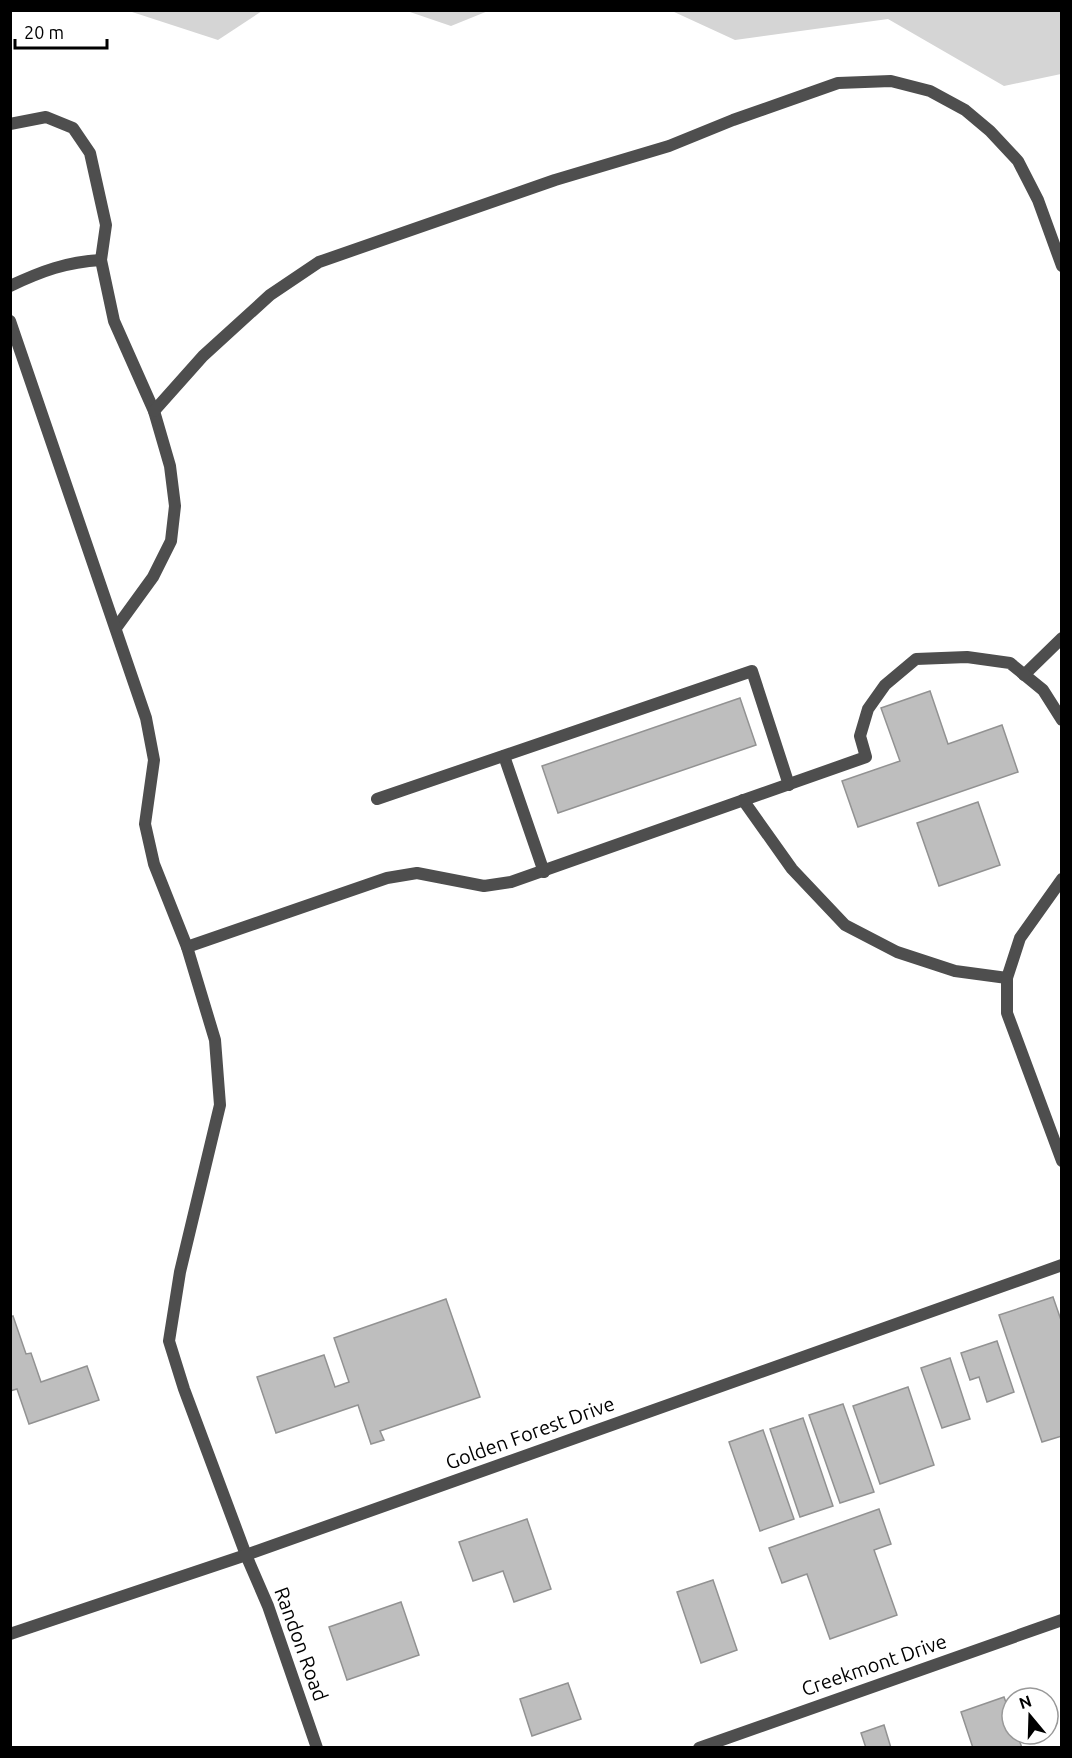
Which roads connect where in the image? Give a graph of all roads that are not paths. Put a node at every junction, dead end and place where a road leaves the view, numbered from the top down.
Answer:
1 (10, 124) edge
2 (101, 260) junction
3 (1062, 266) edge
4 (10, 286) edge
5 (10, 321) edge
6 (154, 411) junction
7 (116, 628) junction
8 (1062, 638) edge
9 (1024, 675) junction
10 (1062, 720) edge
11 (504, 756) junction
12 (789, 784) junction
13 (377, 799) dead end
14 (743, 800) junction
15 (544, 872) junction
16 (1062, 879) edge
17 (187, 947) junction
18 (1007, 978) junction
19 (1062, 1161) edge
20 (1062, 1265) edge
21 (246, 1555) junction
22 (1062, 1620) edge
23 (10, 1634) edge
24 (317, 1748) edge
25 (699, 1748) edge

1 - 2 street
2 - 4 street
2 - 6 street
3 - 6 street
5 - 7 street, Randon Road
6 - 7 street
7 - 17 street, Randon Road
8 - 9 street
9 - 10 street
9 - 12 street
11 - 12 street
11 - 13 street
11 - 15 street
12 - 14 street
14 - 15 street
14 - 18 street
15 - 17 street
16 - 18 street
17 - 21 street, Randon Road
18 - 19 street
20 - 21 street, Golden Forest Drive
21 - 23 street, Golden Forest Drive
21 - 24 street, Randon Road
22 - 25 street, Creekmont Drive

